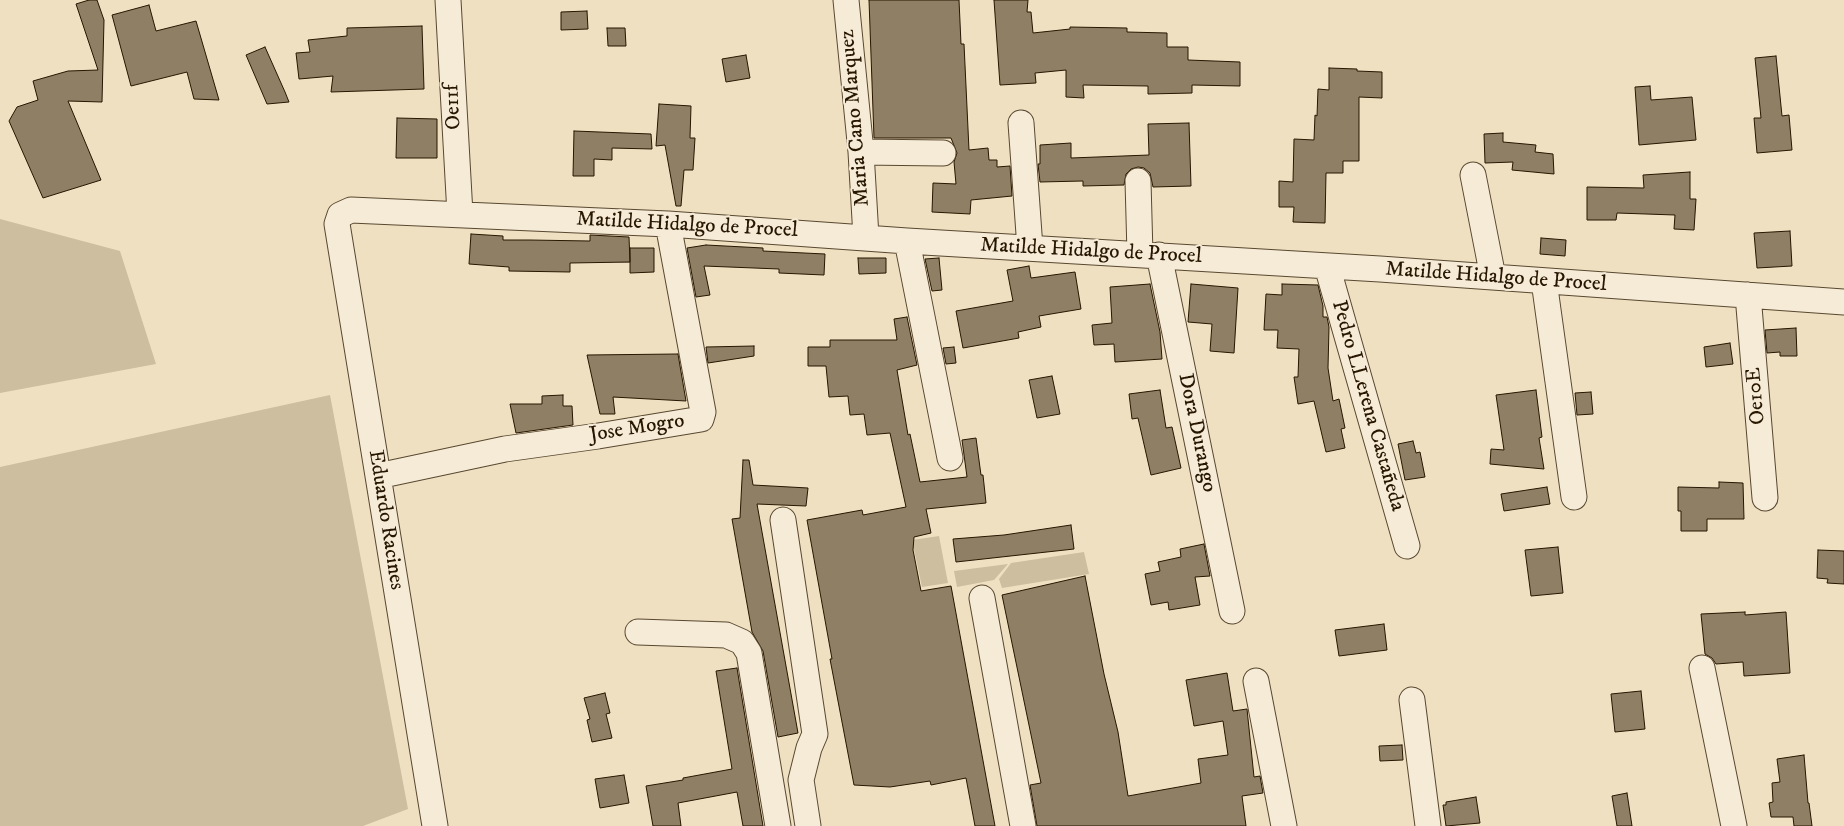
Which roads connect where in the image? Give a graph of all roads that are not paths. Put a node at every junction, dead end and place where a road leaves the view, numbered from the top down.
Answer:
1 (448, 0) edge
2 (846, 0) edge
3 (1021, 123) dead end
4 (861, 152) junction
5 (942, 153) dead end
6 (1473, 176) dead end
7 (1138, 181) dead end
8 (460, 214) junction
9 (340, 215) joint
10 (668, 224) junction
11 (866, 237) junction
12 (907, 241) junction
13 (1030, 248) junction
14 (1150, 255) junction
15 (1328, 266) junction
16 (1493, 277) junction
17 (1544, 281) junction
18 (1748, 295) junction
19 (1844, 302) edge
20 (950, 458) dead end
21 (378, 476) junction
22 (1574, 497) dead end
23 (1765, 498) dead end
24 (783, 520) dead end
25 (1408, 546) dead end
26 (982, 598) dead end
27 (1232, 611) dead end
28 (638, 632) dead end
29 (1702, 668) dead end
30 (1256, 681) dead end
31 (1412, 700) dead end
32 (434, 826) edge
33 (778, 826) edge
34 (808, 826) edge
35 (1023, 826) edge
36 (1284, 826) edge
37 (1428, 826) edge
38 (1734, 826) edge

1 - 8 street, Oe11f
2 - 4 street, Maria Cano Marquez
3 - 13 street
4 - 5 street
4 - 11 street, Maria Cano Marquez
6 - 16 street
7 - 14 street, Dora Durango
8 - 9 street, Matilde Hidalgo de Procel
8 - 10 street, Matilde Hidalgo de Procel
9 - 21 street, Eduardo Racines
10 - 11 street, Matilde Hidalgo de Procel
10 - 21 street, Jose Mogro
11 - 12 street, Matilde Hidalgo de Procel
12 - 13 street, Matilde Hidalgo de Procel
12 - 20 street
13 - 14 street, Matilde Hidalgo de Procel
14 - 15 street, Matilde Hidalgo de Procel
14 - 27 street, Dora Durango
15 - 16 street, Matilde Hidalgo de Procel
15 - 25 street, Pedro LLerena Castañeda
16 - 17 street, Matilde Hidalgo de Procel
17 - 18 street, Matilde Hidalgo de Procel
17 - 22 street
18 - 19 street, Matilde Hidalgo de Procel
18 - 23 street, Oe10E
21 - 32 street, Eduardo Racines
24 - 34 street
26 - 35 street
28 - 33 street
29 - 38 street
30 - 36 street
31 - 37 street

